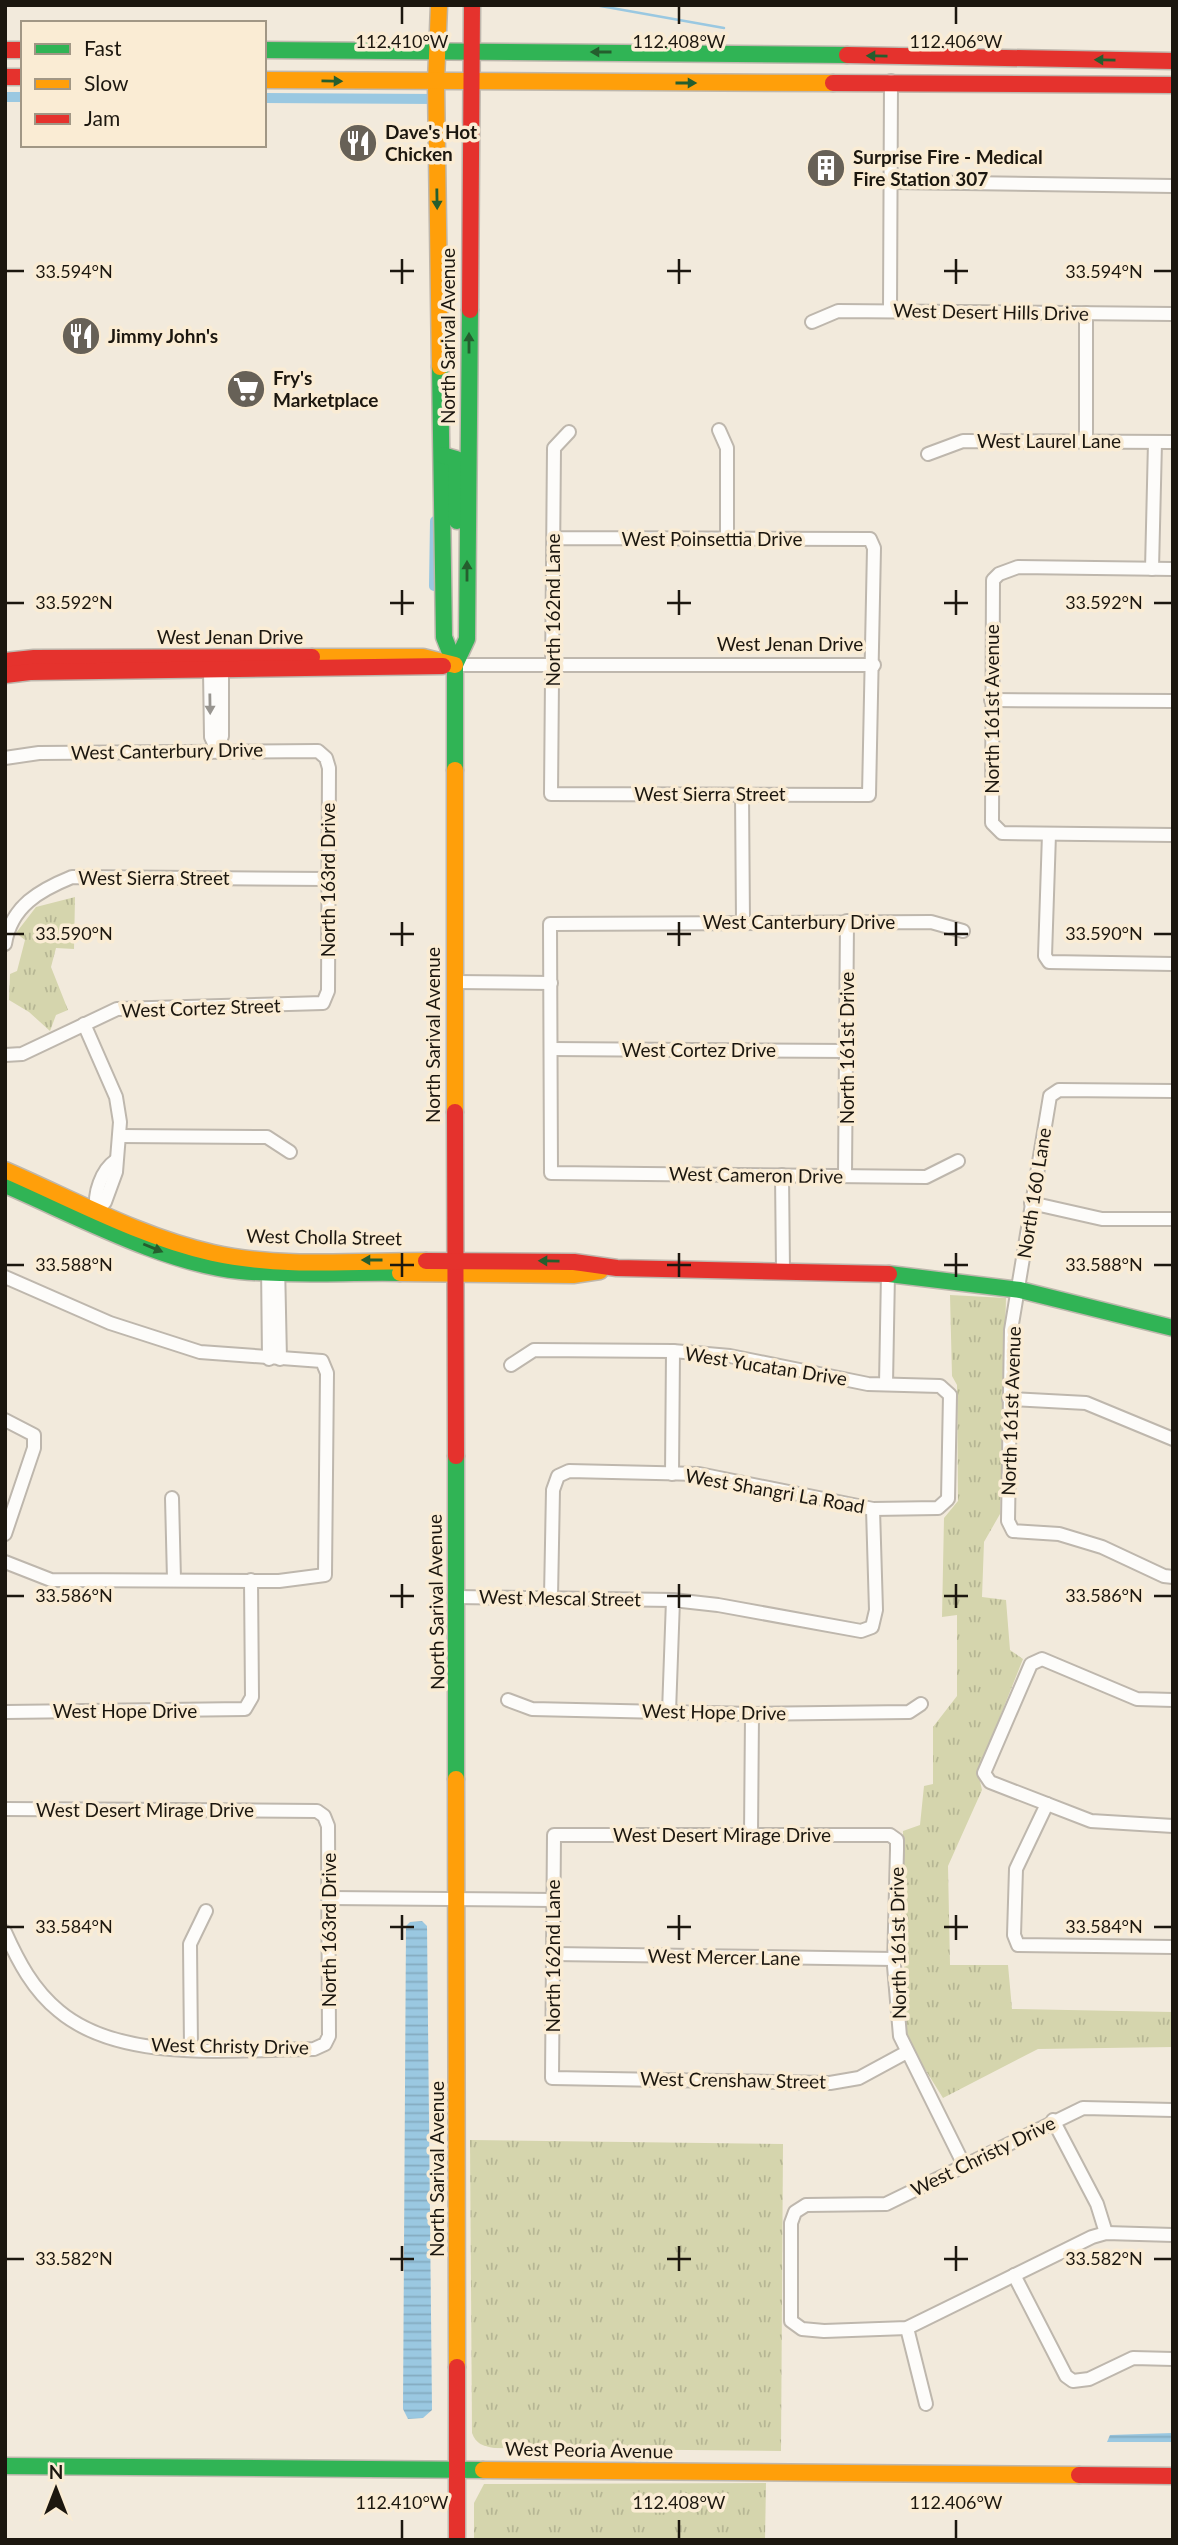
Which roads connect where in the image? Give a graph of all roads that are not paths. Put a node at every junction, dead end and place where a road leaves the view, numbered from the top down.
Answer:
1 (439, 5) edge
2 (472, 5) edge
3 (266, 50) edge
4 (436, 52) junction
5 (470, 52) junction
6 (1173, 61) edge
7 (266, 80) edge
8 (891, 81) junction
9 (436, 82) junction
10 (471, 82) junction
11 (1173, 85) edge
12 (890, 182) junction
13 (1173, 186) edge
14 (890, 311) junction
15 (1086, 313) junction
16 (1173, 314) edge
17 (812, 322) dead end
18 (719, 430) dead end
19 (569, 432) dead end
20 (1086, 440) junction
21 (1154, 442) junction
22 (1173, 442) edge
23 (928, 454) dead end
24 (442, 455) junction
25 (467, 525) junction
26 (554, 538) junction
27 (727, 539) junction
28 (1152, 569) junction
29 (1173, 569) edge
30 (5, 661) edge
31 (552, 664) junction
32 (455, 665) junction
33 (874, 665) junction
34 (216, 667) junction
35 (5, 675) edge
36 (991, 700) junction
37 (1173, 701) edge
38 (217, 750) junction
39 (5, 758) edge
40 (326, 758) joint
41 (551, 794) joint
42 (742, 794) junction
43 (1049, 834) junction
44 (1173, 835) edge
45 (328, 879) junction
46 (847, 920) junction
47 (743, 922) junction
48 (963, 931) dead end
49 (5, 944) edge
50 (1173, 964) edge
51 (454, 982) junction
52 (551, 983) junction
53 (323, 1003) joint
54 (84, 1024) junction
55 (551, 1049) junction
56 (848, 1051) junction
57 (5, 1055) edge
58 (1173, 1091) edge
59 (120, 1136) junction
60 (289, 1152) dead end
61 (958, 1161) dead end
62 (5, 1170) edge
63 (782, 1175) junction
64 (845, 1176) junction
65 (5, 1185) edge
66 (1031, 1203) junction
67 (94, 1215) junction
68 (1173, 1219) edge
69 (273, 1266) junction
70 (455, 1267) junction
71 (783, 1270) junction
72 (888, 1273) junction
73 (5, 1277) edge
74 (1020, 1290) junction
75 (1173, 1328) edge
76 (673, 1351) junction
77 (275, 1359) junction
78 (511, 1365) dead end
79 (886, 1384) junction
80 (1009, 1399) junction
81 (5, 1420) edge
82 (1173, 1439) edge
83 (672, 1474) junction
84 (172, 1498) dead end
85 (948, 1499) joint
86 (873, 1508) junction
87 (5, 1534) edge
88 (5, 1562) edge
89 (1173, 1577) edge
90 (174, 1579) junction
91 (251, 1580) junction
92 (455, 1597) junction
93 (551, 1598) junction
94 (673, 1600) junction
95 (508, 1699) dead end
96 (1173, 1700) edge
97 (921, 1704) dead end
98 (5, 1712) edge
99 (669, 1712) junction
100 (752, 1714) junction
101 (1047, 1804) junction
102 (5, 1809) edge
103 (324, 1816) joint
104 (1173, 1826) edge
105 (554, 1835) joint
106 (751, 1835) junction
107 (890, 1835) joint
108 (329, 1898) junction
109 (458, 1898) junction
110 (553, 1899) junction
111 (206, 1911) dead end
112 (5, 1932) edge
113 (1173, 1947) edge
114 (9, 1951) edge
115 (553, 1954) junction
116 (894, 1959) junction
117 (325, 2044) joint
118 (191, 2048) junction
119 (907, 2052) junction
120 (552, 2078) joint
121 (1173, 2110) edge
122 (1053, 2120) junction
123 (964, 2165) junction
124 (1106, 2233) junction
125 (1173, 2235) edge
126 (1014, 2275) junction
127 (907, 2328) junction
128 (1173, 2359) edge
129 (926, 2404) dead end
130 (5, 2466) edge
131 (457, 2470) junction
132 (1173, 2476) edge
133 (457, 2540) edge

1 - 4 main road, North Sarival Avenue
2 - 5 main road, North Sarival Avenue
3 - 4 main road
4 - 5 main road
4 - 9 main road, North Sarival Avenue
6 -> 5 main road
5 - 10 main road, North Sarival Avenue
7 -> 9 main road
10 -> 8 main road
8 - 11 main road
8 - 12 street
9 - 10 main road
9 -> 24 main road, North Sarival Avenue
25 -> 10 main road, North Sarival Avenue
12 - 13 street
12 - 14 street
14 - 15 street, West Desert Hills Drive
14 - 17 street, West Desert Hills Drive
15 - 16 street, West Desert Hills Drive
15 - 20 street
18 - 27 street
19 - 26 street, North 162nd Lane
20 - 21 street, West Laurel Lane
20 - 23 street, West Laurel Lane
21 - 22 street, West Laurel Lane
21 - 28 street
24 - 25 main road
24 - 32 main road, North Sarival Avenue
32 -> 25 main road, North Sarival Avenue
26 - 27 street, West Poinsettia Drive
26 - 31 street, North 162nd Lane
27 - 33 street, West Poinsettia Drive
28 - 29 street
28 - 36 street, North 161st Avenue
30 - 34 main road, West Jenan Drive
31 - 32 street, West Jenan Drive
31 - 33 street, West Jenan Drive
31 - 41 street, North 162nd Lane
32 - 34 main road, West Jenan Drive
32 - 51 main road, North Sarival Avenue
33 - 42 street, West Sierra Street
34 - 35 main road, West Jenan Drive
34 - 38 street
36 - 37 street
36 - 43 street, North 161st Avenue
38 - 39 street, West Canterbury Drive
38 - 40 street, West Canterbury Drive
40 - 45 street, North 163rd Drive
41 - 42 street, West Sierra Street
42 - 47 street
43 - 44 street
43 - 50 street
45 - 49 street, West Sierra Street
45 - 53 street, North 163rd Drive
46 - 47 street, West Canterbury Drive
46 - 48 street, West Canterbury Drive
46 - 56 street, North 161st Drive
47 - 52 street, West Canterbury Drive
51 - 52 street
51 - 70 main road, North Sarival Avenue
52 - 55 street
53 - 54 street, West Cortez Street
54 - 57 street, West Cortez Street
54 - 59 street
55 - 56 street, West Cortez Drive
55 - 63 street, West Cameron Drive
56 - 64 street, North 161st Drive
58 - 66 street, North 160 Lane
59 - 60 street
59 - 67 street
61 - 64 street, West Cameron Drive
62 - 67 main road, West Cholla Street
63 - 64 street, West Cameron Drive
63 - 71 street
65 - 67 main road, West Cholla Street
66 - 68 street
66 - 74 street, North 160 Lane
67 - 69 main road, West Cholla Street
69 - 70 main road, West Cholla Street
69 - 77 street
70 - 71 main road, West Cholla Street
70 - 92 main road, North Sarival Avenue
71 - 72 main road, West Cholla Street
72 - 74 main road, West Cholla Street
72 - 79 street
73 - 77 street
74 - 75 main road, West Cholla Street
74 - 80 street, North 161st Avenue
76 - 78 street, West Yucatan Drive
76 - 79 street, West Yucatan Drive
76 - 83 street
77 - 91 street
79 - 85 street, West Yucatan Drive
80 - 82 street
80 - 89 street, North 161st Avenue
81 - 87 street
83 - 86 street, West Shangri La Road
83 - 93 street, West Shangri La Road
84 - 90 street
85 - 86 street, West Shangri La Road
86 - 94 street, West Mescal Street
88 - 90 street
90 - 91 street
91 - 98 street, West Hope Drive
92 - 93 street, West Mescal Street
92 - 109 main road, North Sarival Avenue
93 - 94 street, West Mescal Street
94 - 99 street
95 - 99 street, West Hope Drive
96 - 101 street
97 - 100 street, West Hope Drive
99 - 100 street, West Hope Drive
100 - 106 street
101 - 104 street
101 - 113 street
102 - 103 street, West Desert Mirage Drive
103 - 108 street, North 163rd Drive
105 - 106 street, West Desert Mirage Drive
105 - 110 street, North 162nd Lane
106 - 107 street, West Desert Mirage Drive
107 - 116 street, North 161st Drive
108 - 109 street
108 - 117 street, North 163rd Drive
109 - 110 street
109 - 131 main road, North Sarival Avenue
110 - 115 street, North 162nd Lane
111 - 118 street
112 - 114 street, West Christy Drive
114 - 118 street, West Christy Drive
115 - 116 street, West Mercer Lane
115 - 120 street, North 162nd Lane
116 - 119 street, North 161st Drive
117 - 118 street, West Christy Drive
119 - 120 street, West Crenshaw Street
119 - 123 street, North 161st Drive
121 - 122 street, West Christy Drive
122 - 123 street, West Christy Drive
122 - 124 street
123 - 127 street, West Christy Drive
124 - 125 street
124 - 126 street
126 - 127 street
126 - 128 street
127 - 129 street
130 - 131 main road, West Peoria Avenue
131 - 132 main road, West Peoria Avenue
131 - 133 main road, North Sarival Avenue

